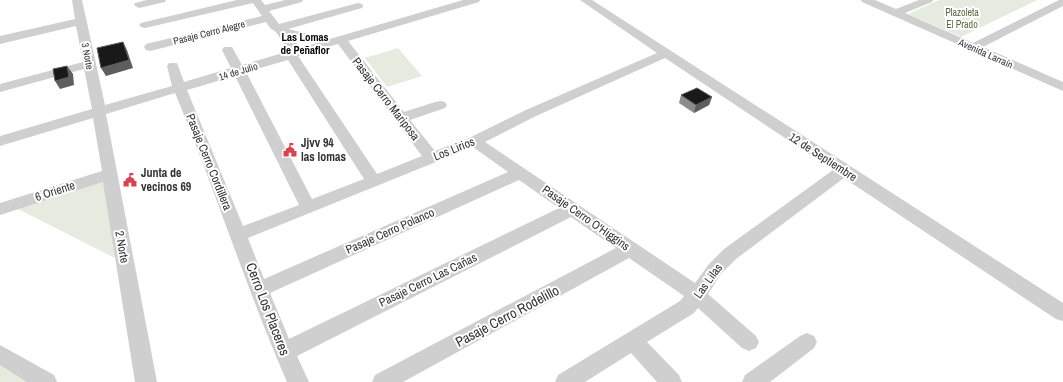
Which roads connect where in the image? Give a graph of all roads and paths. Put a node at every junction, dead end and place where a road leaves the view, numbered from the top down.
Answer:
1 (77, 0) edge
2 (161, 0) edge
3 (251, 0) edge
4 (298, 0) edge
5 (475, 0) edge
6 (585, 0) edge
7 (866, 0) edge
8 (928, 0) edge
9 (1058, 0) edge
10 (1063, 2) edge
11 (139, 5) dead end
12 (358, 6) dead end
13 (262, 9) edge
14 (896, 13) junction
15 (81, 21) junction
16 (145, 25) dead end
17 (279, 29) junction
18 (0, 40) edge
19 (336, 42) junction
20 (150, 47) dead end
21 (974, 47) junction
22 (228, 50) dead end
23 (666, 53) junction
24 (294, 54) junction
25 (90, 64) junction
26 (173, 66) dead end
27 (239, 71) junction
28 (1063, 86) edge
29 (0, 88) edge
30 (180, 89) junction
31 (440, 105) dead end
32 (99, 112) junction
33 (401, 118) junction
34 (0, 141) edge
35 (474, 141) junction
36 (432, 158) junction
37 (843, 170) junction
38 (110, 174) junction
39 (521, 174) junction
40 (374, 181) junction
41 (308, 208) junction
42 (0, 209) edge
43 (572, 209) junction
44 (239, 235) junction
45 (630, 249) junction
46 (260, 289) junction
47 (697, 296) junction
48 (1063, 313) edge
49 (633, 341) junction
50 (749, 342) dead end
51 (807, 342) dead end
52 (284, 352) junction
53 (0, 354) edge
54 (46, 382) edge
55 (146, 382) edge
56 (298, 382) edge
57 (383, 382) edge
58 (566, 382) edge
59 (671, 382) edge
60 (753, 382) edge

1 - 15 street, 3 Norte
2 - 11 street
3 - 16 street
4 - 13 street, Pasaje Cerro Alegre
5 - 19 street, 14 de Julio
6 - 23 street, 12 de Septiembre
7 - 14 street, Avenida Larraín
8 - 14 street
9 - 10 street
10 - 21 street
12 - 17 street
13 - 17 street
13 - 20 street, Pasaje Cerro Alegre
14 - 21 street, Avenida Larraín
15 - 18 street
15 - 25 street, 3 Norte
17 - 19 street
17 - 24 street
19 - 24 street, 14 de Julio
19 - 33 street, Pasaje Cerro Mariposa
21 - 28 street, Avenida Larraín
22 - 27 street
23 - 35 street, Los Lirios
23 - 37 street, 12 de Septiembre
24 - 27 street, 14 de Julio
24 - 40 street
25 - 29 street
25 - 32 street, 3 Norte
26 - 30 street, Pasaje Cerro Cordillera
27 - 30 street, 14 de Julio
27 - 41 street
30 - 32 street, 14 de Julio
30 - 44 street, Pasaje Cerro Cordillera
31 - 33 street
32 - 34 street, 14 de Julio
32 - 38 street, 2 Norte
33 - 36 street, Pasaje Cerro Mariposa
35 - 36 street, Los Lirios
35 - 39 street, Pasaje Cerro O'Higgins
36 - 40 street, Los Lirios
37 - 47 street, Las Lilas
37 - 48 street, 12 de Septiembre
38 - 42 street, 6 Oriente
38 - 55 street, 2 Norte
39 - 43 street, Pasaje Cerro O'Higgins
39 - 46 street, Pasaje Cerro Polanco
40 - 41 street, Los Lirios
41 - 44 street, Los Lirios
43 - 45 street, Pasaje Cerro O'Higgins
43 - 52 street, Pasaje Cerro Las Cañas
44 - 46 street, Cerro Los Placeres
45 - 47 street, Pasaje Cerro O'Higgins
45 - 57 street, Pasaje Cerro Rodelillo
46 - 52 street, Cerro Los Placeres
47 - 49 street, Las Lilas
47 - 50 street, Pasaje Cerro O'Higgins
49 - 58 street, Las Lilas
49 - 59 street
51 - 60 street
52 - 56 street, Cerro Los Placeres
53 - 54 street

